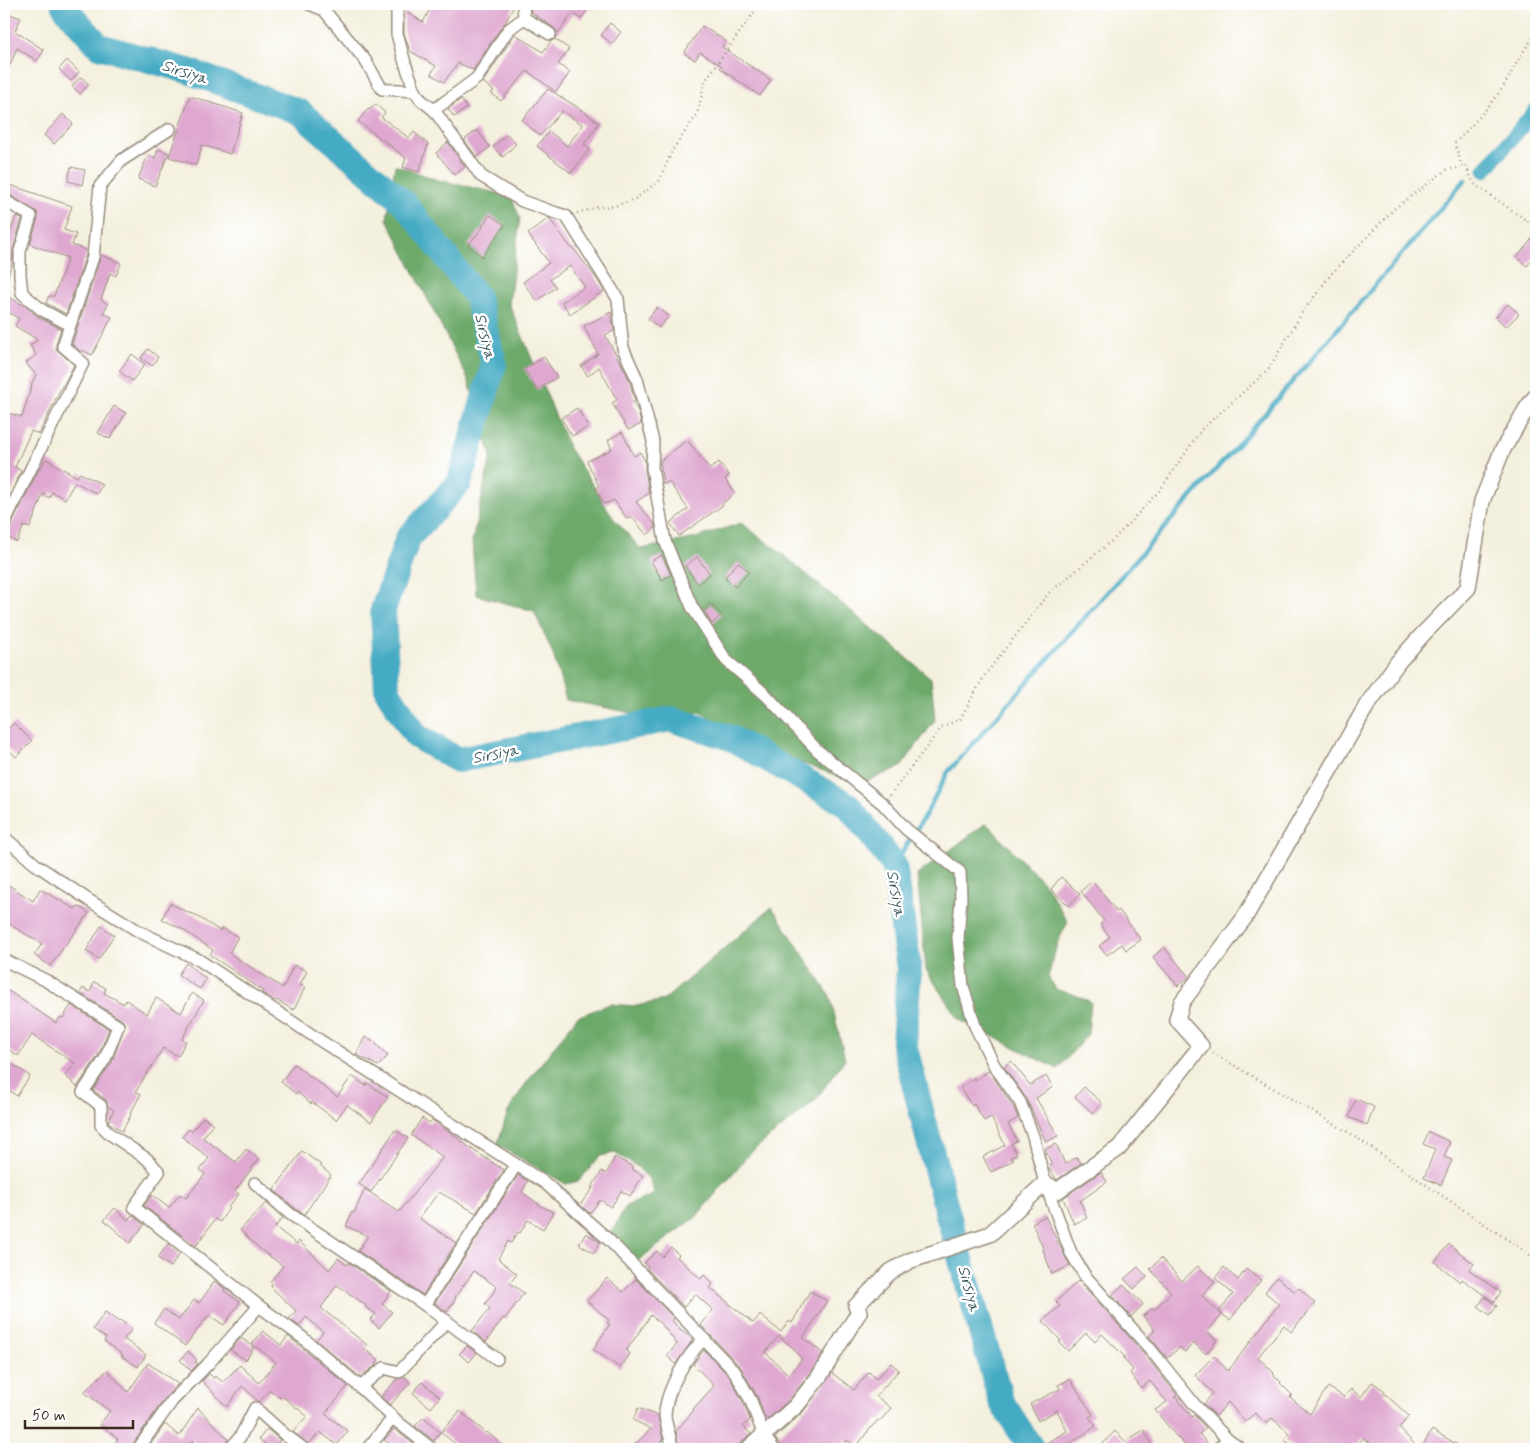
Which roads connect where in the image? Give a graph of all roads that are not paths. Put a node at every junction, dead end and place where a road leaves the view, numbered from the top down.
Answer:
1 (309, 4) edge
2 (397, 4) edge
3 (523, 4) edge
4 (524, 18) junction
5 (550, 34) dead end
6 (415, 91) junction
7 (434, 110) junction
8 (170, 130) dead end
9 (4, 200) edge
10 (70, 325) junction
11 (1536, 396) edge
12 (4, 523) edge
13 (4, 837) edge
14 (4, 960) edge
15 (516, 1166) junction
16 (1045, 1182) junction
17 (255, 1183) dead end
18 (425, 1305) junction
19 (259, 1306) junction
20 (447, 1322) junction
21 (704, 1339) junction
22 (497, 1359) dead end
23 (360, 1387) junction
24 (393, 1418) junction
25 (764, 1436) junction
26 (1228, 1440) junction
27 (671, 1441) dead end
28 (138, 1449) edge
29 (230, 1449) edge
30 (304, 1449) edge
31 (367, 1449) edge
32 (432, 1449) edge
33 (748, 1449) edge
34 (774, 1449) edge
35 (1217, 1449) edge
36 (1241, 1449) edge

1 - 6 street
2 - 6 street
3 - 4 street
4 - 5 street
4 - 7 street
6 - 7 street
7 - 16 street
8 - 10 street
9 - 10 street
10 - 12 street
11 - 16 street
13 - 15 street
14 - 19 street
15 - 18 street
15 - 21 street
16 - 25 street
16 - 26 street
17 - 18 street
18 - 20 street
19 - 23 street
19 - 28 street
20 - 22 street
20 - 23 street
21 - 25 street
21 - 27 street
23 - 24 street
24 - 31 street
24 - 32 street
25 - 33 street
25 - 34 street
26 - 35 street
26 - 36 street
29 - 30 street

